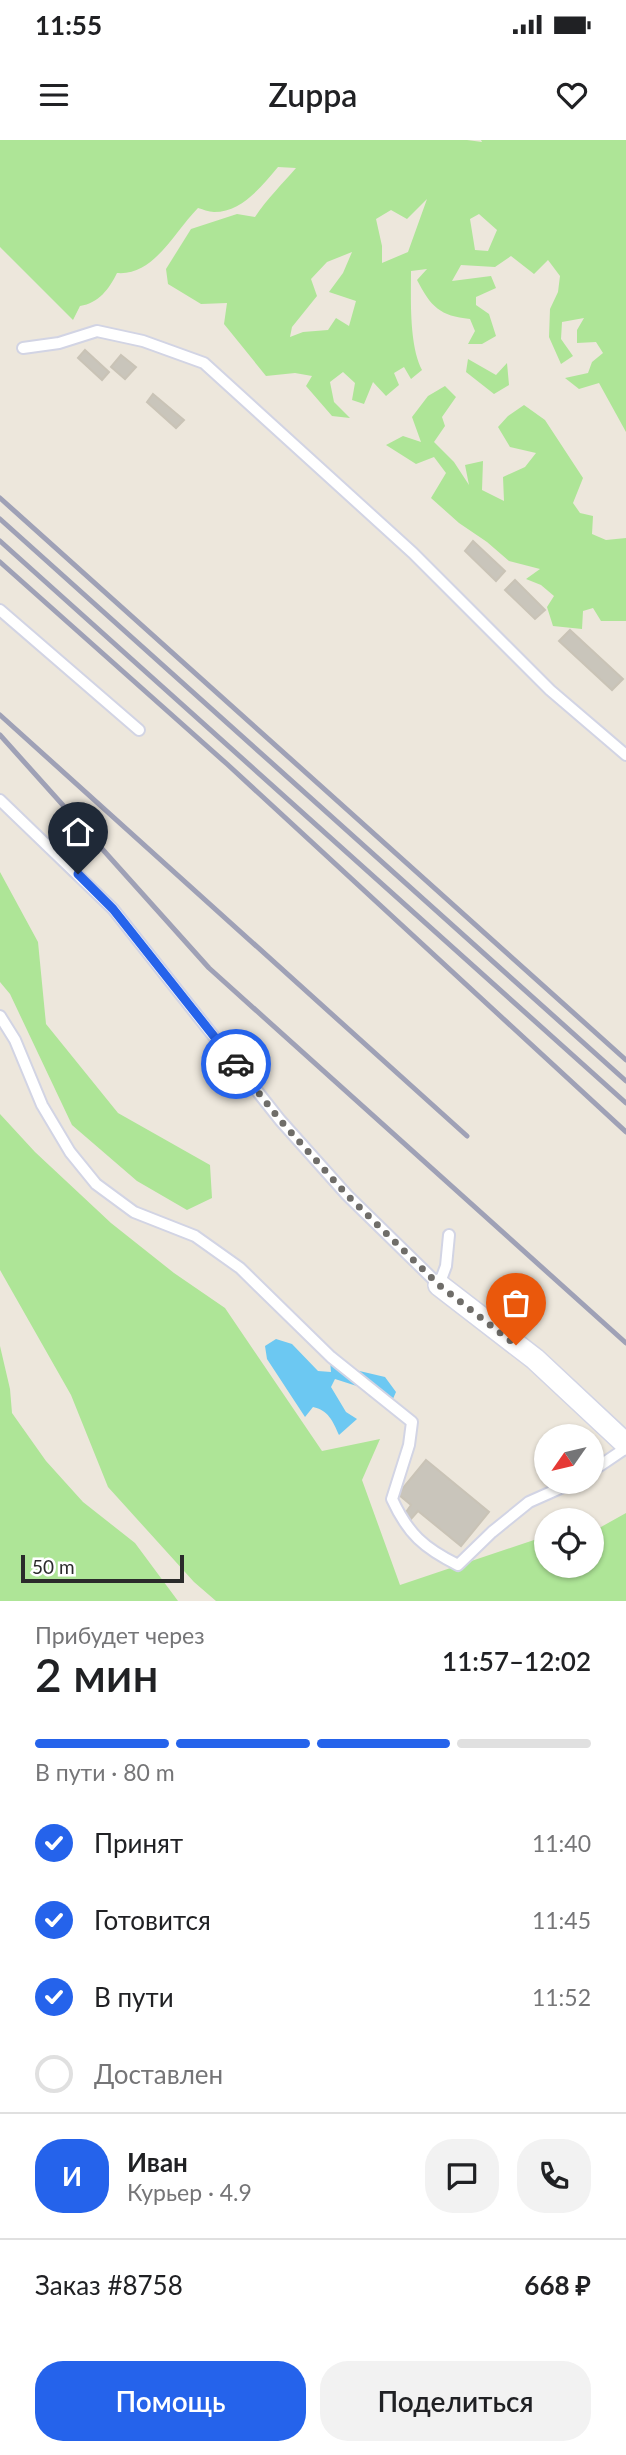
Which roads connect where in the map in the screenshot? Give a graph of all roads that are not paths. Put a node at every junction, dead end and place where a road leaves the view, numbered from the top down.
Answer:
1 (23, 348) dead end
2 (0, 611) edge
3 (139, 730) dead end
4 (626, 755) edge
5 (0, 800) edge
6 (0, 1016) edge
7 (449, 1235) dead end
8 (439, 1285) junction
9 (626, 1446) edge
10 (604, 1462) edge
11 (547, 1494) edge

1 - 4 lane
2 - 3 lane
5 - 8 lane
6 - 11 lane
7 - 8 lane
8 - 9 street
9 - 10 lane

